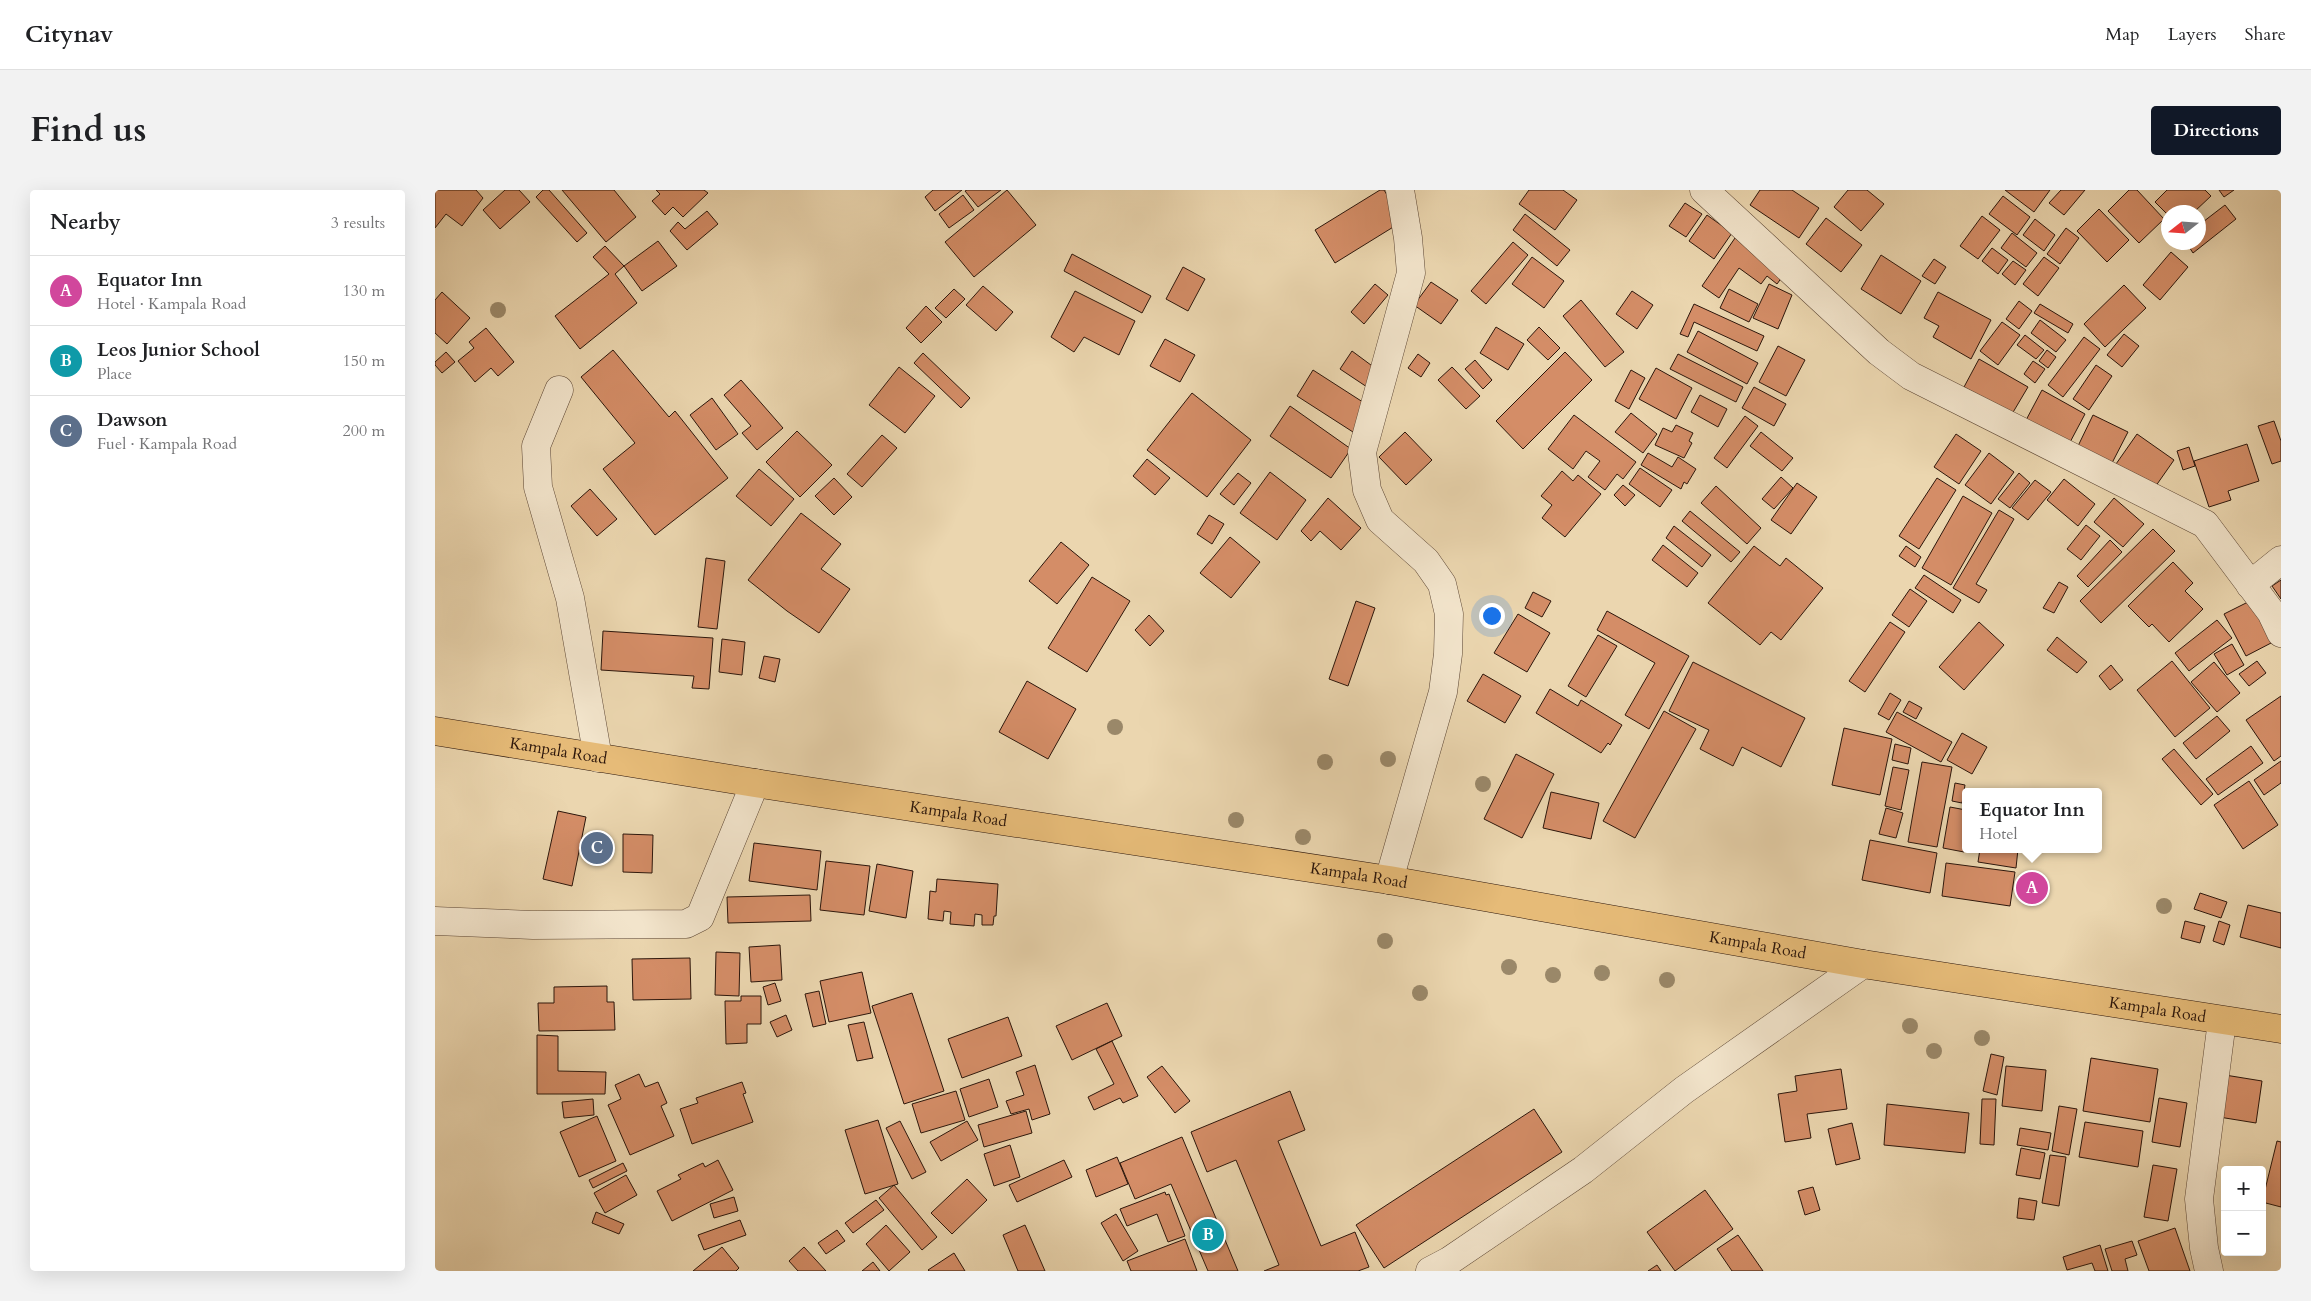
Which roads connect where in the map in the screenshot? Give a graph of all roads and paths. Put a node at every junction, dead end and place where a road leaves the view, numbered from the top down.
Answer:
1 (1400, 190) edge
2 (1704, 190) edge
3 (559, 390) dead end
4 (2281, 560) edge
5 (2250, 585) junction
6 (2281, 634) edge
7 (435, 731) edge
8 (598, 758) junction
9 (755, 783) junction
10 (1389, 880) junction
11 (435, 921) edge
12 (1863, 964) junction
13 (2222, 1021) junction
14 (2281, 1029) edge
15 (1430, 1271) edge
16 (2209, 1271) edge

1 - 10 street
2 - 5 street
3 - 8 street
4 - 5 street
5 - 6 street
7 - 8 main road, Kampala Road
8 - 9 main road, Kampala Road
9 - 10 main road, Kampala Road
9 - 11 street
10 - 12 main road, Kampala Road
12 - 13 main road, Kampala Road
12 - 15 street
13 - 14 main road, Kampala Road
13 - 16 street

